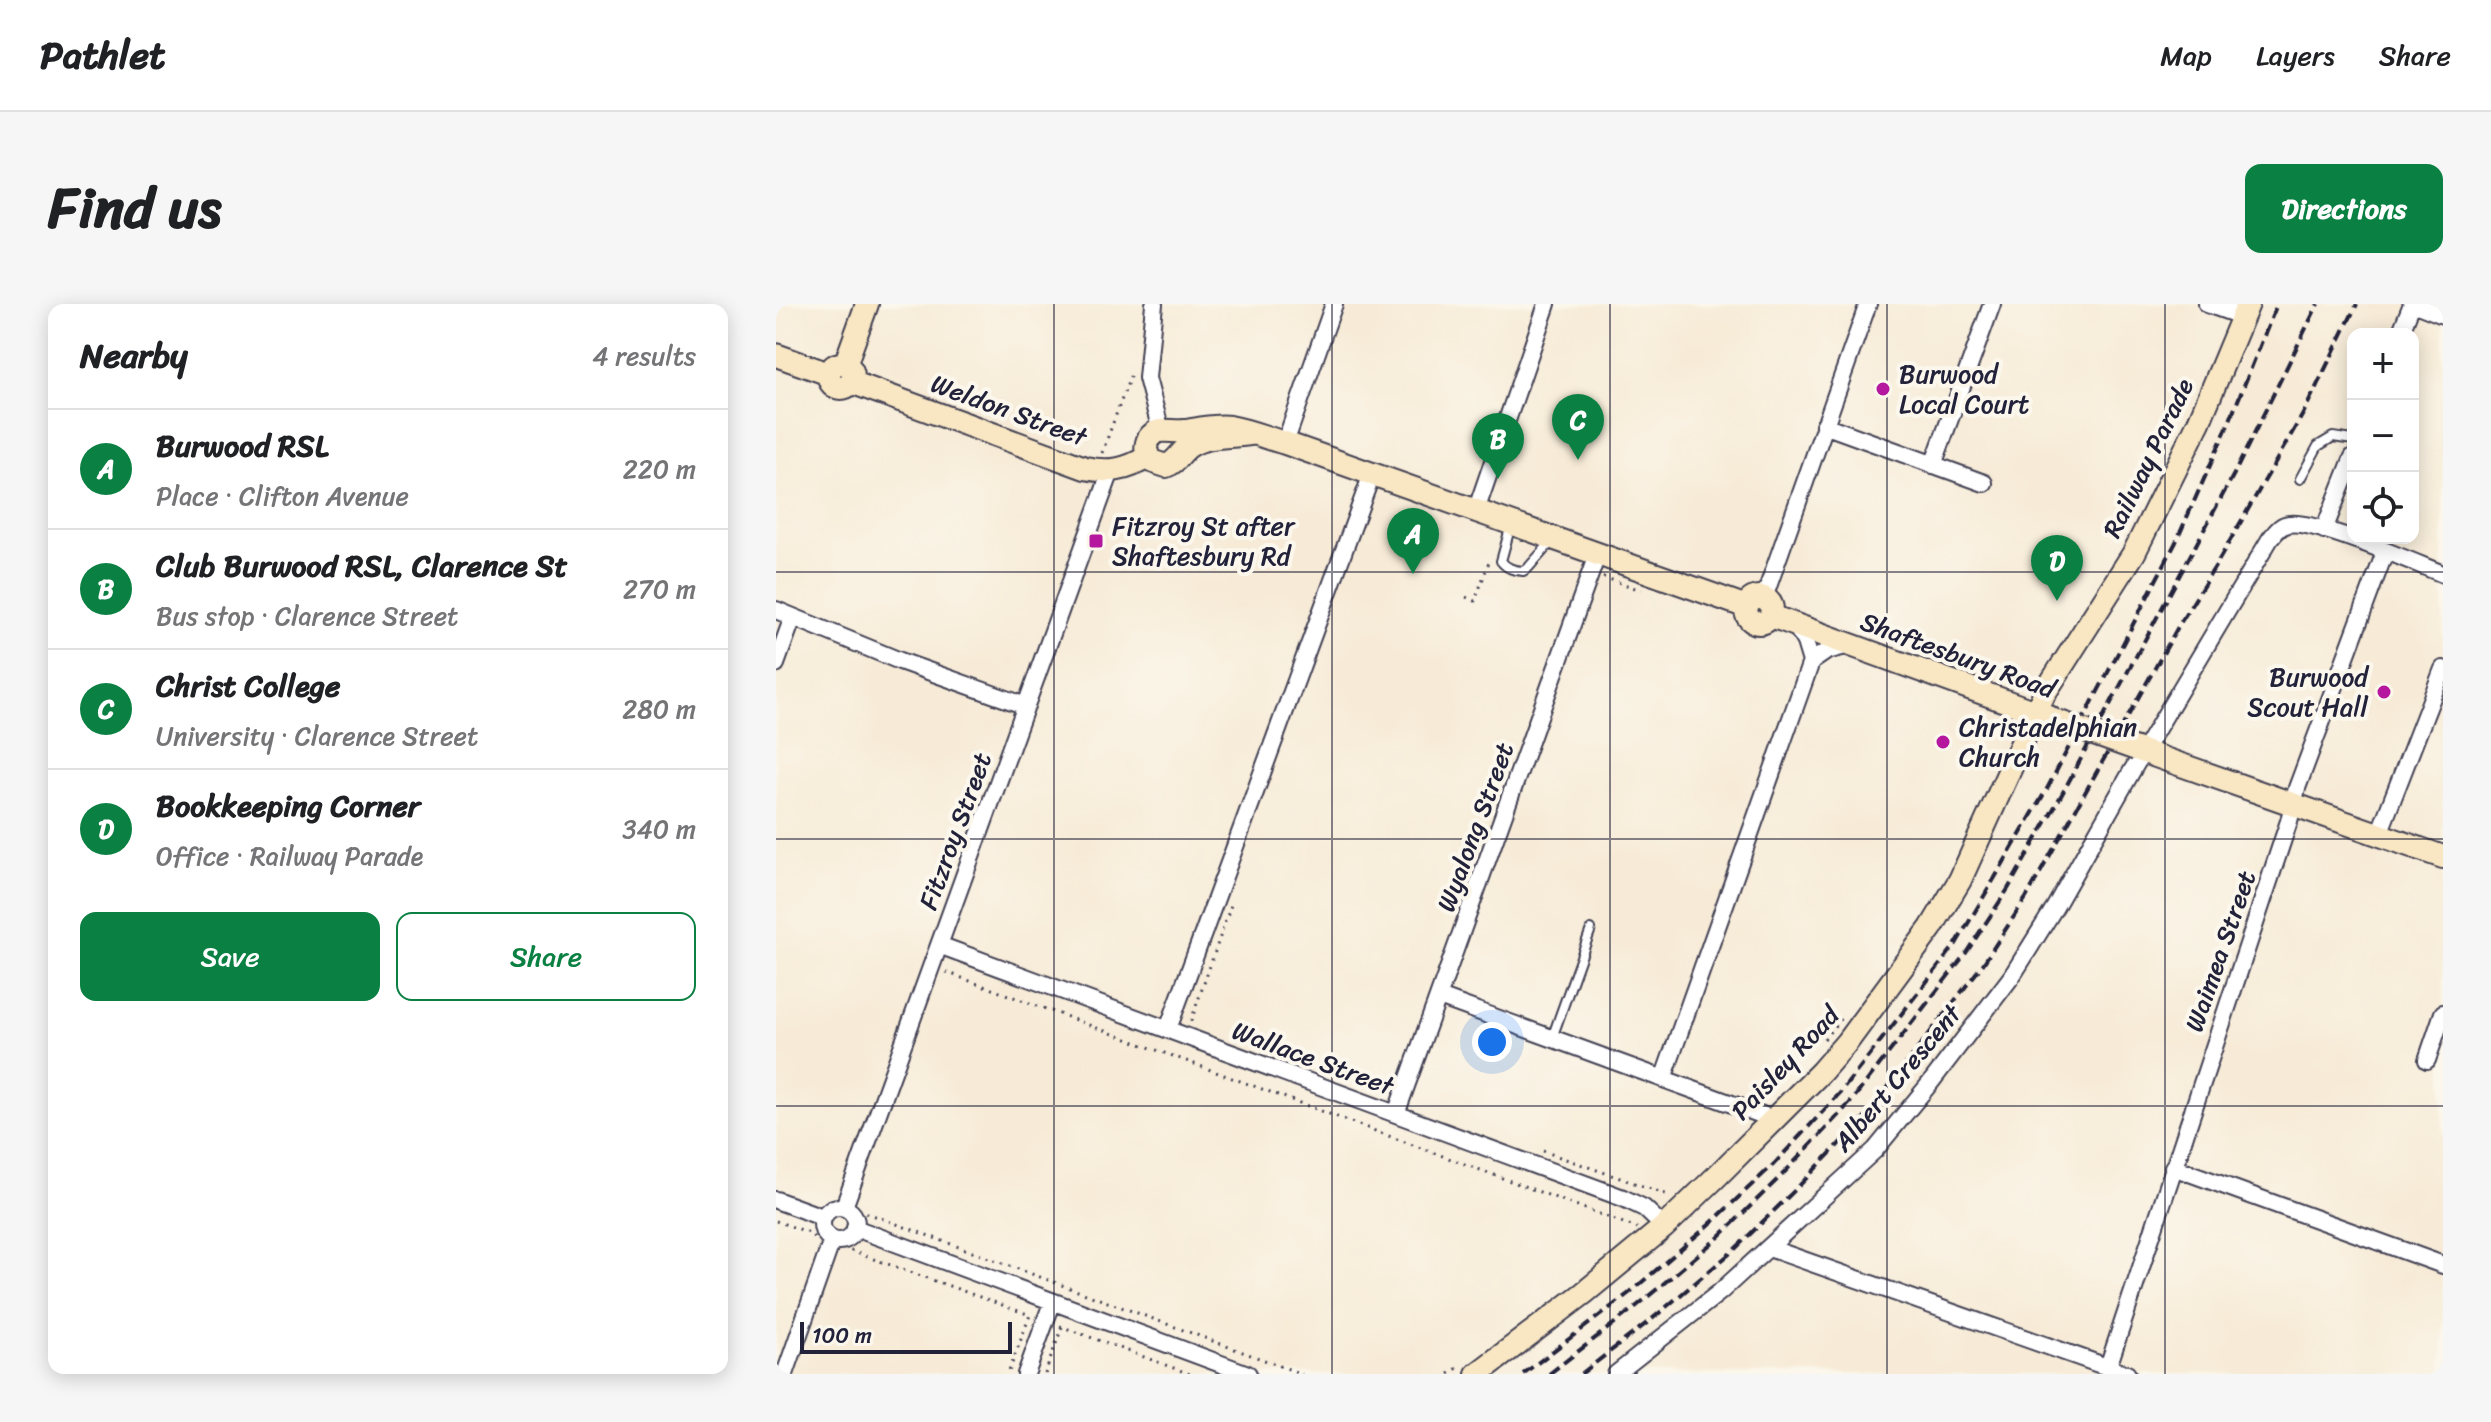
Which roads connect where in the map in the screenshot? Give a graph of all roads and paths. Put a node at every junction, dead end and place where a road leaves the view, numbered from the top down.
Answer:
1 (867, 304) edge
2 (1154, 304) edge
3 (1334, 304) edge
4 (1547, 304) edge
5 (1868, 304) edge
6 (1992, 304) edge
7 (2207, 304) edge
8 (2414, 304) edge
9 (2246, 310) edge
10 (2443, 315) edge
11 (2403, 328) edge
12 (776, 355) edge
13 (1133, 368) dead end
14 (842, 374) junction
15 (1824, 425) junction
16 (1171, 439) junction
17 (2347, 439) edge
18 (1285, 443) junction
19 (1147, 457) junction
20 (1106, 464) junction
21 (1933, 465) junction
22 (2347, 472) edge
23 (1372, 474) junction
24 (2300, 479) dead end
25 (1984, 483) dead end
26 (1476, 511) junction
27 (1512, 524) junction
28 (2324, 530) junction
29 (1553, 539) junction
30 (2385, 552) junction
31 (1495, 553) dead end
32 (1597, 555) junction
33 (2443, 574) edge
34 (1466, 597) dead end
35 (1761, 607) junction
36 (776, 610) edge
37 (793, 617) junction
38 (1796, 626) junction
39 (1849, 645) junction
40 (1811, 662) junction
41 (776, 664) edge
42 (2443, 669) edge
43 (1026, 706) junction
44 (2036, 712) junction
45 (2140, 750) junction
46 (2292, 805) junction
47 (2379, 834) junction
48 (2443, 857) edge
49 (1231, 906) dead end
50 (1591, 929) dead end
51 (939, 945) junction
52 (941, 982) dead end
53 (1439, 997) junction
54 (1846, 1011) dead end
55 (2443, 1013) edge
56 (1190, 1021) dead end
57 (1168, 1029) junction
58 (1552, 1038) junction
59 (1817, 1047) dead end
60 (2427, 1060) dead end
61 (1663, 1079) junction
62 (1396, 1114) junction
63 (1773, 1119) junction
64 (1540, 1150) dead end
65 (2173, 1167) junction
66 (776, 1200) edge
67 (851, 1208) junction
68 (822, 1217) junction
69 (776, 1221) edge
70 (1658, 1221) junction
71 (855, 1228) junction
72 (830, 1243) junction
73 (1769, 1248) junction
74 (2443, 1265) edge
75 (1052, 1303) junction
76 (2084, 1367) edge
77 (2108, 1367) junction
78 (1469, 1370) edge
79 (785, 1374) edge
80 (1008, 1374) edge
81 (1026, 1374) edge
82 (1045, 1374) edge
83 (1190, 1374) edge
84 (1248, 1374) edge
85 (1302, 1374) edge
86 (1449, 1374) edge
87 (1616, 1374) edge
88 (2127, 1374) edge

1 - 14 main road
2 - 16 street
3 - 18 street
4 - 26 street
5 - 15 street
6 - 21 street
7 - 9 street
8 - 10 street
8 - 11 street
9 - 44 main road, Railway Parade
12 - 14 main road, Weldon Street
13 - 20 path
14 - 20 main road, Weldon Street
15 - 21 street
15 - 35 street
16 - 18 main road, Shaftesbury Road
16 - 19 main road
16 - 19 main road, Weldon Street
17 - 24 lane
18 - 23 main road, Shaftesbury Road
19 - 20 main road, Weldon Street
20 - 43 street, Fitzroy Street
21 - 25 street
22 - 28 street
23 - 26 main road, Shaftesbury Road
23 - 57 street
26 - 27 main road, Shaftesbury Road
27 - 29 main road, Shaftesbury Road
27 - 29 lane
28 - 30 street, Albert Crescent
28 - 45 street, Albert Crescent
29 - 32 main road, Shaftesbury Road
30 - 33 street, Albert Crescent
30 - 46 street, Waimea Street
31 - 34 path
32 - 35 main road, Shaftesbury Road
32 - 53 street, Wyalong Street
35 - 38 main road, Shaftesbury Road
36 - 37 street
37 - 41 street
37 - 43 street
38 - 39 main road, Shaftesbury Road
38 - 40 street
39 - 40 street
39 - 44 main road, Shaftesbury Road
40 - 61 street
42 - 47 street
43 - 51 street, Fitzroy Street
44 - 45 main road, Shaftesbury Road, bridge
44 - 63 main road, Paisley Road
45 - 46 main road, Shaftesbury Road
45 - 73 street, Albert Crescent
46 - 47 main road, Shaftesbury Road
46 - 65 street, Waimea Street
47 - 48 main road, Shaftesbury Road
49 - 56 path
50 - 58 lane
51 - 57 street, Wallace Street
51 - 67 street, Fitzroy Street
52 - 70 path
53 - 58 street
53 - 62 street, Wyalong Street
54 - 59 path
55 - 60 street
57 - 62 street, Wallace Street
58 - 61 street
61 - 63 street
62 - 70 street, Wallace Street
63 - 70 main road, Paisley Road
64 - 70 path
65 - 74 street
65 - 77 street, Waimea Street
66 - 68 street
67 - 68 street
67 - 71 street
67 - 85 path
68 - 72 street
69 - 72 path
70 - 78 main road, Paisley Road
71 - 72 street
71 - 75 street
72 - 79 street
72 - 80 path
73 - 76 street
73 - 87 street, Albert Crescent
75 - 81 street
75 - 84 street
76 - 77 street
77 - 88 street
78 - 86 path
82 - 83 path

